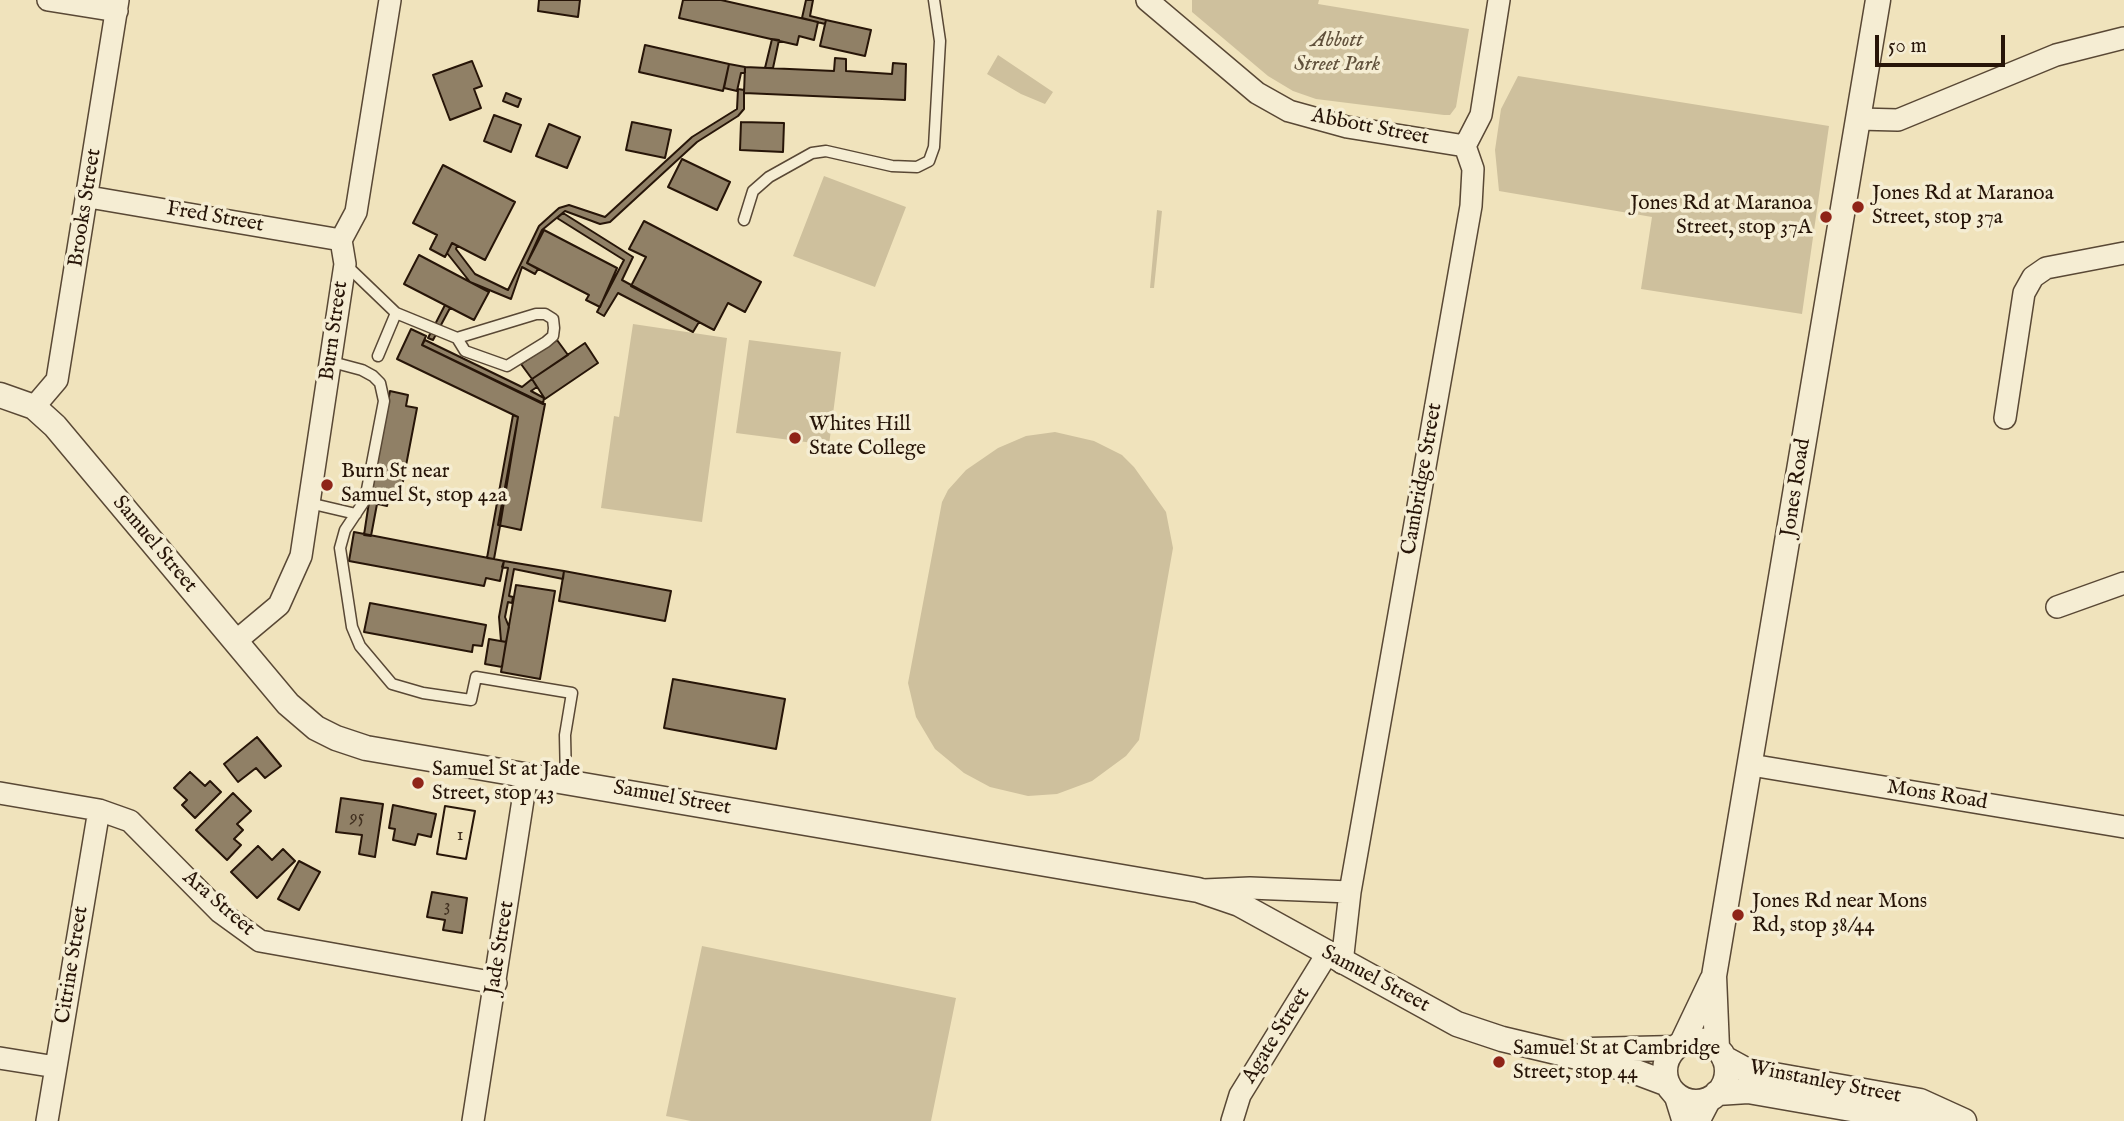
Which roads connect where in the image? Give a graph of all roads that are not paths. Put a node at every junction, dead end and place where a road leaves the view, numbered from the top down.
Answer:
1 (48, 0) edge
2 (390, 0) edge
3 (934, 0) edge
4 (1499, 0) edge
5 (1878, 0) edge
6 (1156, 3) edge
7 (117, 5) edge
8 (2124, 38) edge
9 (1858, 119) junction
10 (1465, 146) junction
11 (89, 197) junction
12 (744, 220) dead end
13 (341, 240) junction
14 (2124, 253) edge
15 (345, 264) junction
16 (396, 313) junction
17 (457, 338) junction
18 (378, 356) dead end
19 (332, 362) junction
20 (0, 395) edge
21 (34, 407) junction
22 (2005, 418) dead end
23 (309, 503) junction
24 (356, 514) junction
25 (2124, 583) edge
26 (2057, 607) dead end
27 (236, 641) junction
28 (1751, 765) junction
29 (527, 774) junction
30 (566, 781) junction
31 (0, 793) edge
32 (99, 810) junction
33 (2124, 827) edge
34 (1198, 890) junction
35 (1350, 892) junction
36 (1335, 959) junction
37 (1714, 976) junction
38 (496, 983) junction
39 (1679, 1045) junction
40 (1558, 1050) junction
41 (1721, 1053) junction
42 (0, 1058) edge
43 (56, 1067) junction
44 (1671, 1088) junction
45 (1714, 1095) junction
46 (47, 1121) edge
47 (473, 1121) edge
48 (1232, 1121) edge
49 (1683, 1121) edge
50 (1699, 1121) edge
51 (1946, 1121) edge
52 (1964, 1121) edge

1 - 7 street
2 - 13 street
3 - 12 lane
4 - 10 street
5 - 9 street, Jones Road
6 - 10 street, Abbott Street
7 - 11 street, Brooks Street
8 - 9 street
9 - 28 street, Jones Road
10 - 35 street, Cambridge Street
11 - 13 street, Fred Street
11 - 21 street, Brooks Street
13 - 15 street, Burn Street
14 - 22 street
15 - 16 lane
15 - 19 street, Burn Street
16 - 17 lane
16 - 18 lane
17 - 17 lane
19 - 23 street, Burn Street
19 - 24 lane
20 - 21 street, Samuel Street
21 - 27 street, Samuel Street
23 - 24 lane
23 - 27 street, Burn Street
24 - 30 lane
25 - 26 street
27 - 29 street, Samuel Street
28 - 33 street, Mons Road
28 - 37 street, Jones Road
29 - 30 street, Samuel Street
29 - 38 street, Jade Street
30 - 34 street, Samuel Street
31 - 32 street, Ara Street
32 - 38 street, Ara Street
32 - 43 street, Citrine Street
34 - 35 street, Samuel Street
34 - 36 street, Samuel Street
35 - 36 street, Cambridge Street
36 - 40 street, Samuel Street
36 - 48 street, Agate Street
37 - 39 street, Jones Road
37 - 41 street, Jones Road
38 - 47 street, Jade Street
39 - 40 street, Samuel Street
39 - 41 street
39 - 44 street
40 - 44 street, Samuel Street
41 - 45 street
41 - 52 street, Winstanley Street
42 - 43 street
43 - 46 street, Citrine Street
44 - 45 street
44 - 49 street
45 - 50 street
45 - 51 street, Winstanley Street

